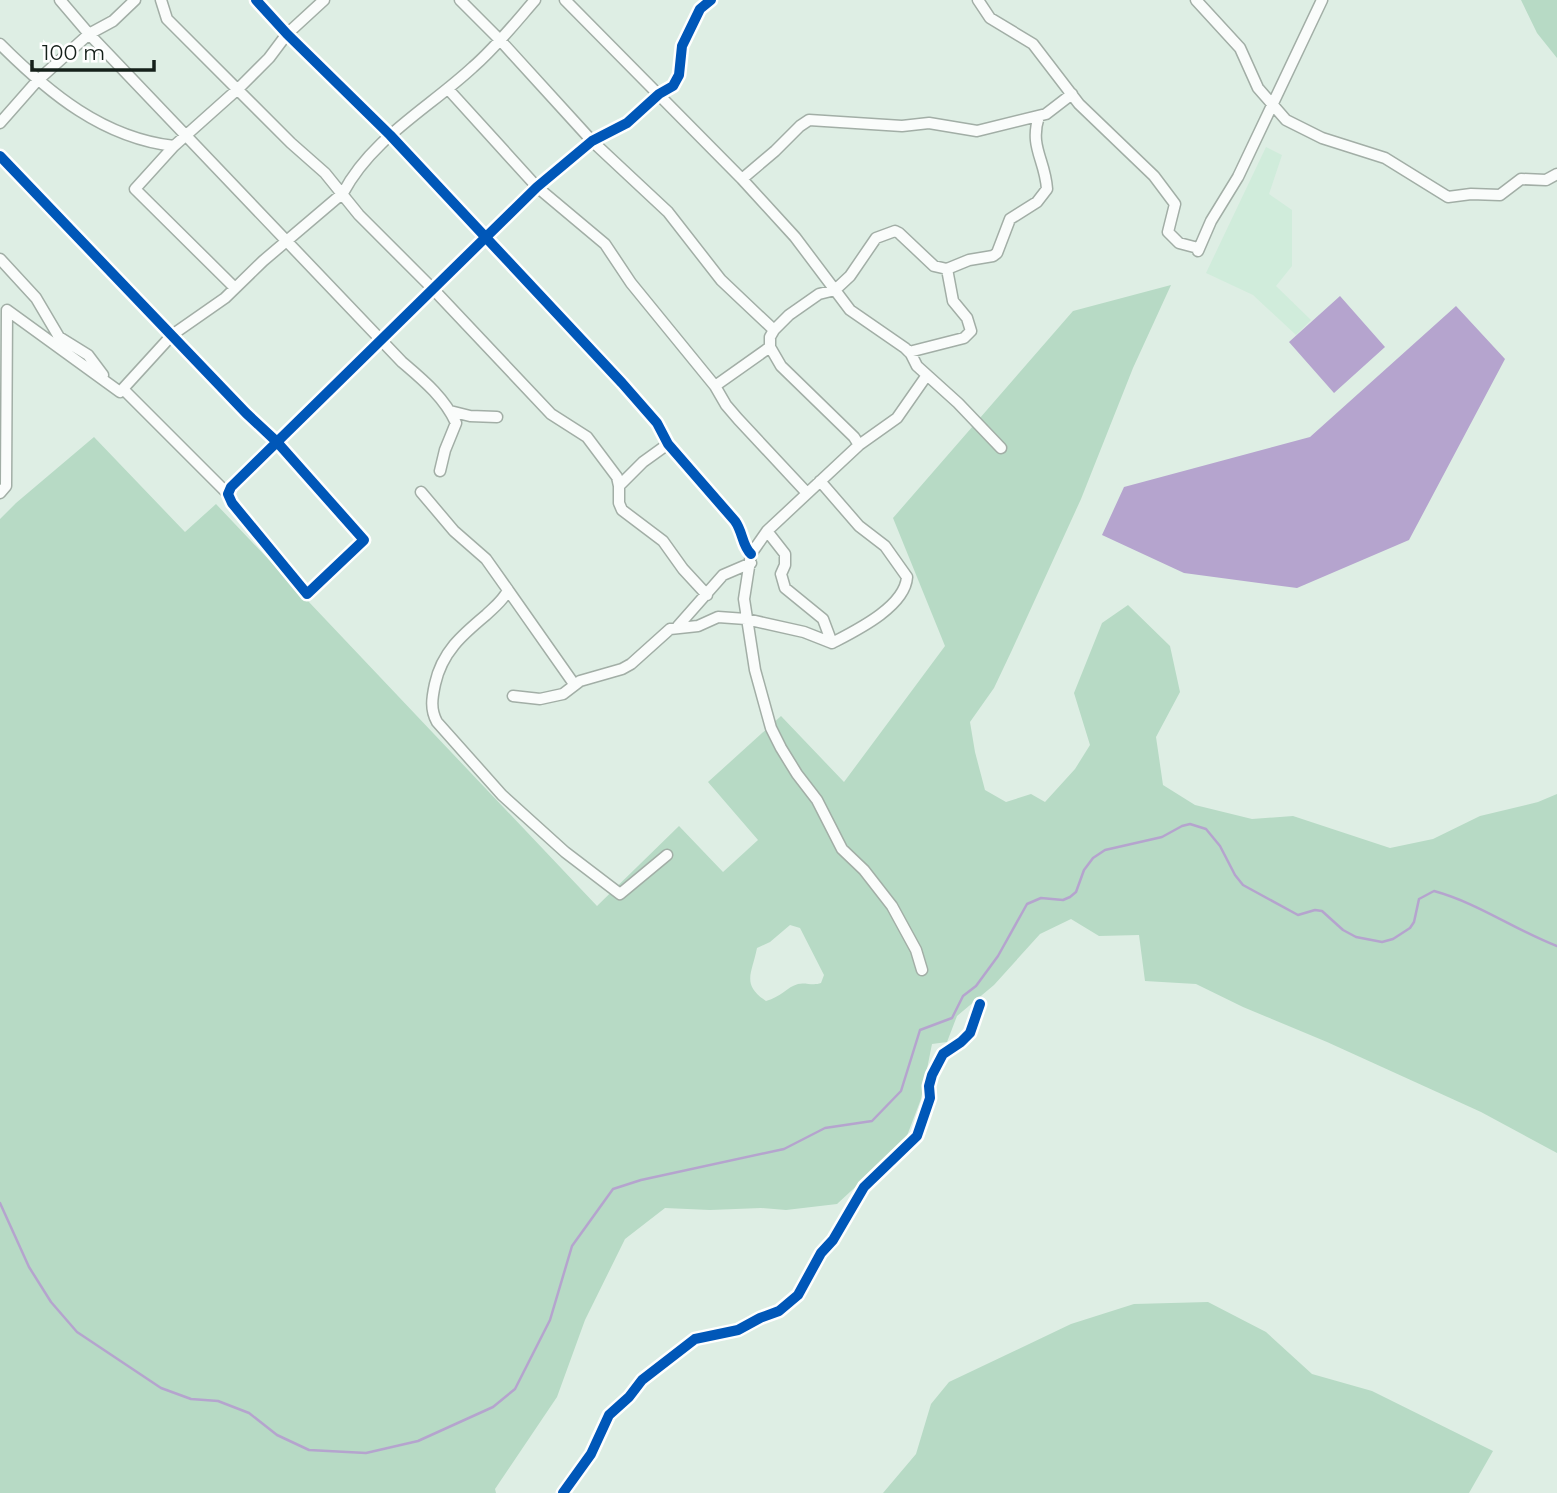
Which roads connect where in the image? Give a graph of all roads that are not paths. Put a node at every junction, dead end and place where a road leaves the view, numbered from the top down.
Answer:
1 (60, 0) edge
2 (135, 0) edge
3 (161, 0) edge
4 (256, 0) edge
5 (324, 0) edge
6 (460, 0) edge
7 (535, 0) edge
8 (565, 0) edge
9 (711, 0) edge
10 (978, 0) edge
11 (1196, 0) edge
12 (1322, 0) edge
13 (89, 34) junction
14 (287, 34) junction
15 (500, 40) junction
16 (0, 44) edge
17 (37, 81) junction
18 (239, 88) junction
19 (448, 89) junction
20 (659, 94) junction
21 (1072, 94) junction
22 (1271, 103) junction
23 (1039, 116) junction
24 (0, 123) edge
25 (390, 135) junction
26 (187, 136) junction
27 (592, 141) junction
28 (174, 146) junction
29 (0, 156) edge
30 (1557, 174) edge
31 (742, 179) junction
32 (537, 187) junction
33 (343, 193) junction
34 (484, 238) junction
35 (287, 241) junction
36 (0, 259) edge
37 (947, 269) junction
38 (822, 272) junction
39 (234, 288) junction
40 (433, 289) junction
41 (835, 290) junction
42 (819, 294) junction
43 (4, 314) edge
44 (774, 330) junction
45 (172, 335) junction
46 (383, 340) junction
47 (770, 347) junction
48 (909, 352) junction
49 (927, 375) junction
50 (715, 386) junction
51 (121, 391) junction
52 (450, 411) junction
53 (497, 417) dead end
54 (277, 442) junction
55 (668, 444) junction
56 (859, 445) junction
57 (1001, 448) dead end
58 (440, 471) dead end
59 (820, 481) junction
60 (2, 485) edge
61 (619, 486) junction
62 (421, 492) dead end
63 (807, 493) junction
64 (228, 494) junction
65 (767, 531) junction
66 (751, 558) junction
67 (508, 590) junction
68 (707, 595) junction
69 (746, 618) junction
70 (678, 626) junction
71 (832, 643) junction
72 (574, 684) junction
73 (513, 696) dead end
74 (667, 855) dead end
75 (922, 970) dead end
76 (980, 1003) dead end
77 (563, 1493) edge

1 - 13 street
2 - 13 street
3 - 18 street
4 - 14 street
5 - 14 street
6 - 15 street
7 - 15 street
8 - 20 street
9 - 20 street
10 - 21 street
11 - 22 street
12 - 22 street
13 - 17 street
13 - 26 street
14 - 18 street
14 - 25 street
15 - 19 street
15 - 27 street
16 - 17 street
17 - 24 street
17 - 28 street
18 - 26 street
18 - 33 street
19 - 25 street
19 - 32 street
20 - 27 street
20 - 31 street
21 - 22 street
21 - 23 street
22 - 30 street
23 - 31 street
23 - 37 street
25 - 33 street
25 - 34 street
26 - 28 street
26 - 35 street
27 - 32 street
27 - 44 street
28 - 39 street
29 - 45 street
31 - 38 street
32 - 34 street
32 - 50 street
33 - 35 street
33 - 40 street
34 - 40 street
34 - 55 street
35 - 39 street
35 - 46 street
36 - 51 street
37 - 41 street
37 - 48 street
38 - 41 street
38 - 42 street
39 - 45 street
40 - 46 street
40 - 61 street
41 - 42 street
41 - 48 street
42 - 44 street
43 - 51 street
43 - 60 street
44 - 47 street
45 - 51 street
45 - 54 street
46 - 52 street
46 - 54 street
47 - 50 street
47 - 56 street
48 - 49 street
49 - 56 street
49 - 57 street
50 - 63 street
51 - 64 street
52 - 53 street
52 - 58 street
54 - 64 street
54 - 64 street
55 - 61 street
55 - 66 street
56 - 59 street
59 - 63 street
59 - 71 street
61 - 68 street
62 - 67 street
63 - 65 street
65 - 66 street
65 - 71 street
66 - 68 street
66 - 69 street
67 - 72 street
67 - 74 street
68 - 70 street
69 - 70 street
69 - 71 street
69 - 75 street
70 - 72 street
72 - 73 street
76 - 77 street

